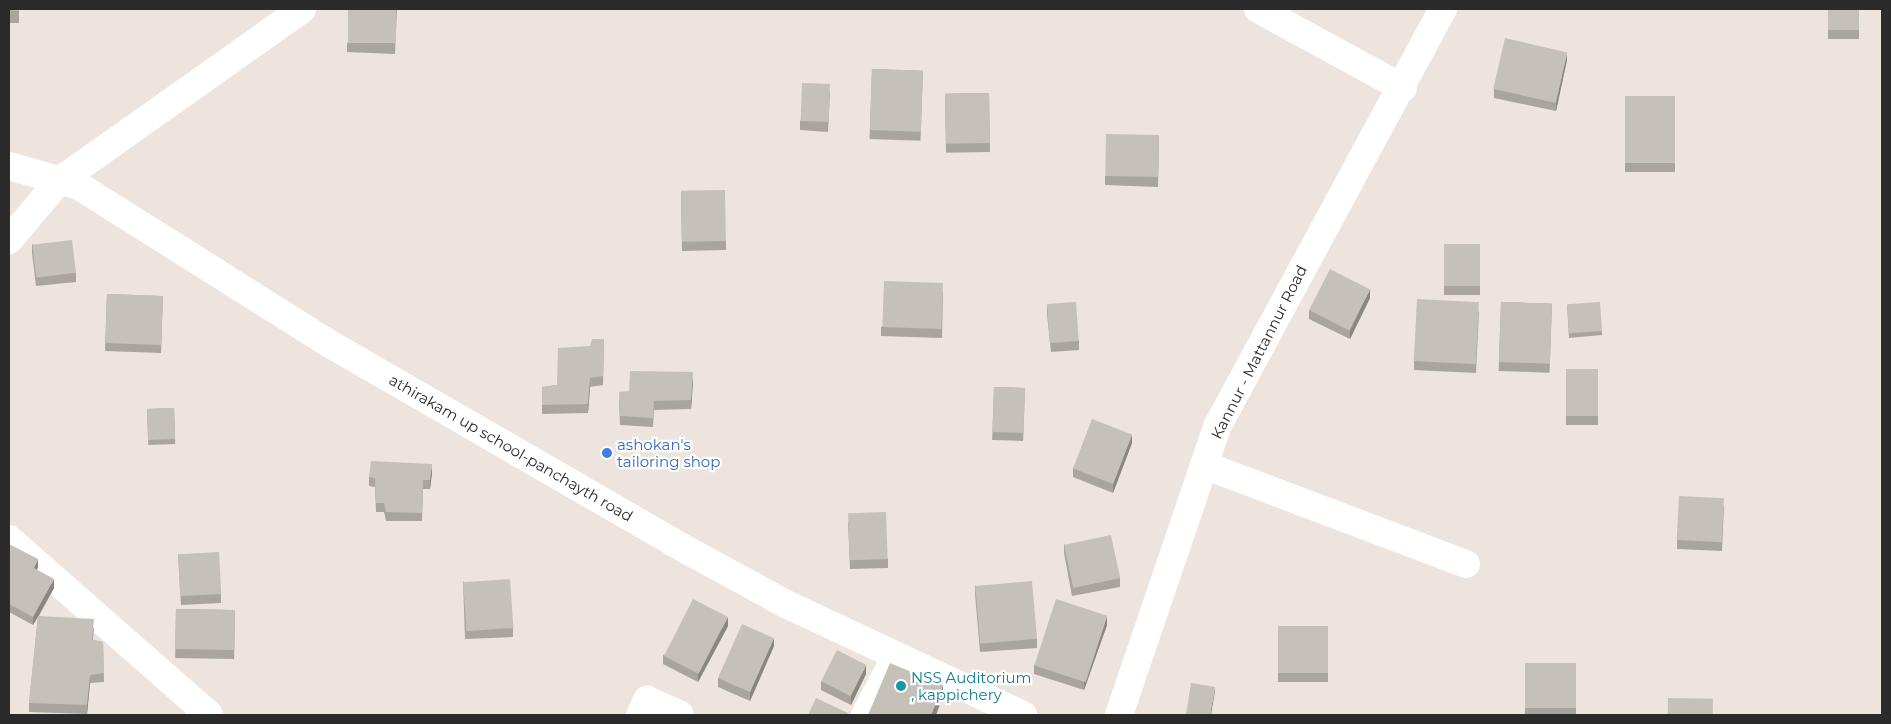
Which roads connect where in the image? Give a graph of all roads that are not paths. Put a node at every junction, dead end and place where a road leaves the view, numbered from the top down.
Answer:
1 (302, 9) edge
2 (1258, 9) edge
3 (1443, 9) edge
4 (1404, 88) junction
5 (9, 166) edge
6 (58, 182) junction
7 (9, 240) edge
8 (1204, 465) junction
9 (9, 539) edge
10 (1466, 564) dead end
11 (896, 656) junction
12 (209, 715) edge
13 (640, 715) edge
14 (680, 715) edge
15 (865, 715) edge
16 (1024, 715) edge
17 (1119, 715) edge

1 - 6 street
2 - 4 street
3 - 4 street, Kannur - Mattannur Road
4 - 8 street, Kannur - Mattannur Road
5 - 6 street, athirakam up school-panchayth road
6 - 7 street
6 - 11 street, athirakam up school-panchayth road
8 - 10 street
8 - 17 street, Kannur - Mattannur Road
9 - 12 street
11 - 15 street
11 - 16 street, athirakam up school-panchayth road
13 - 14 street

